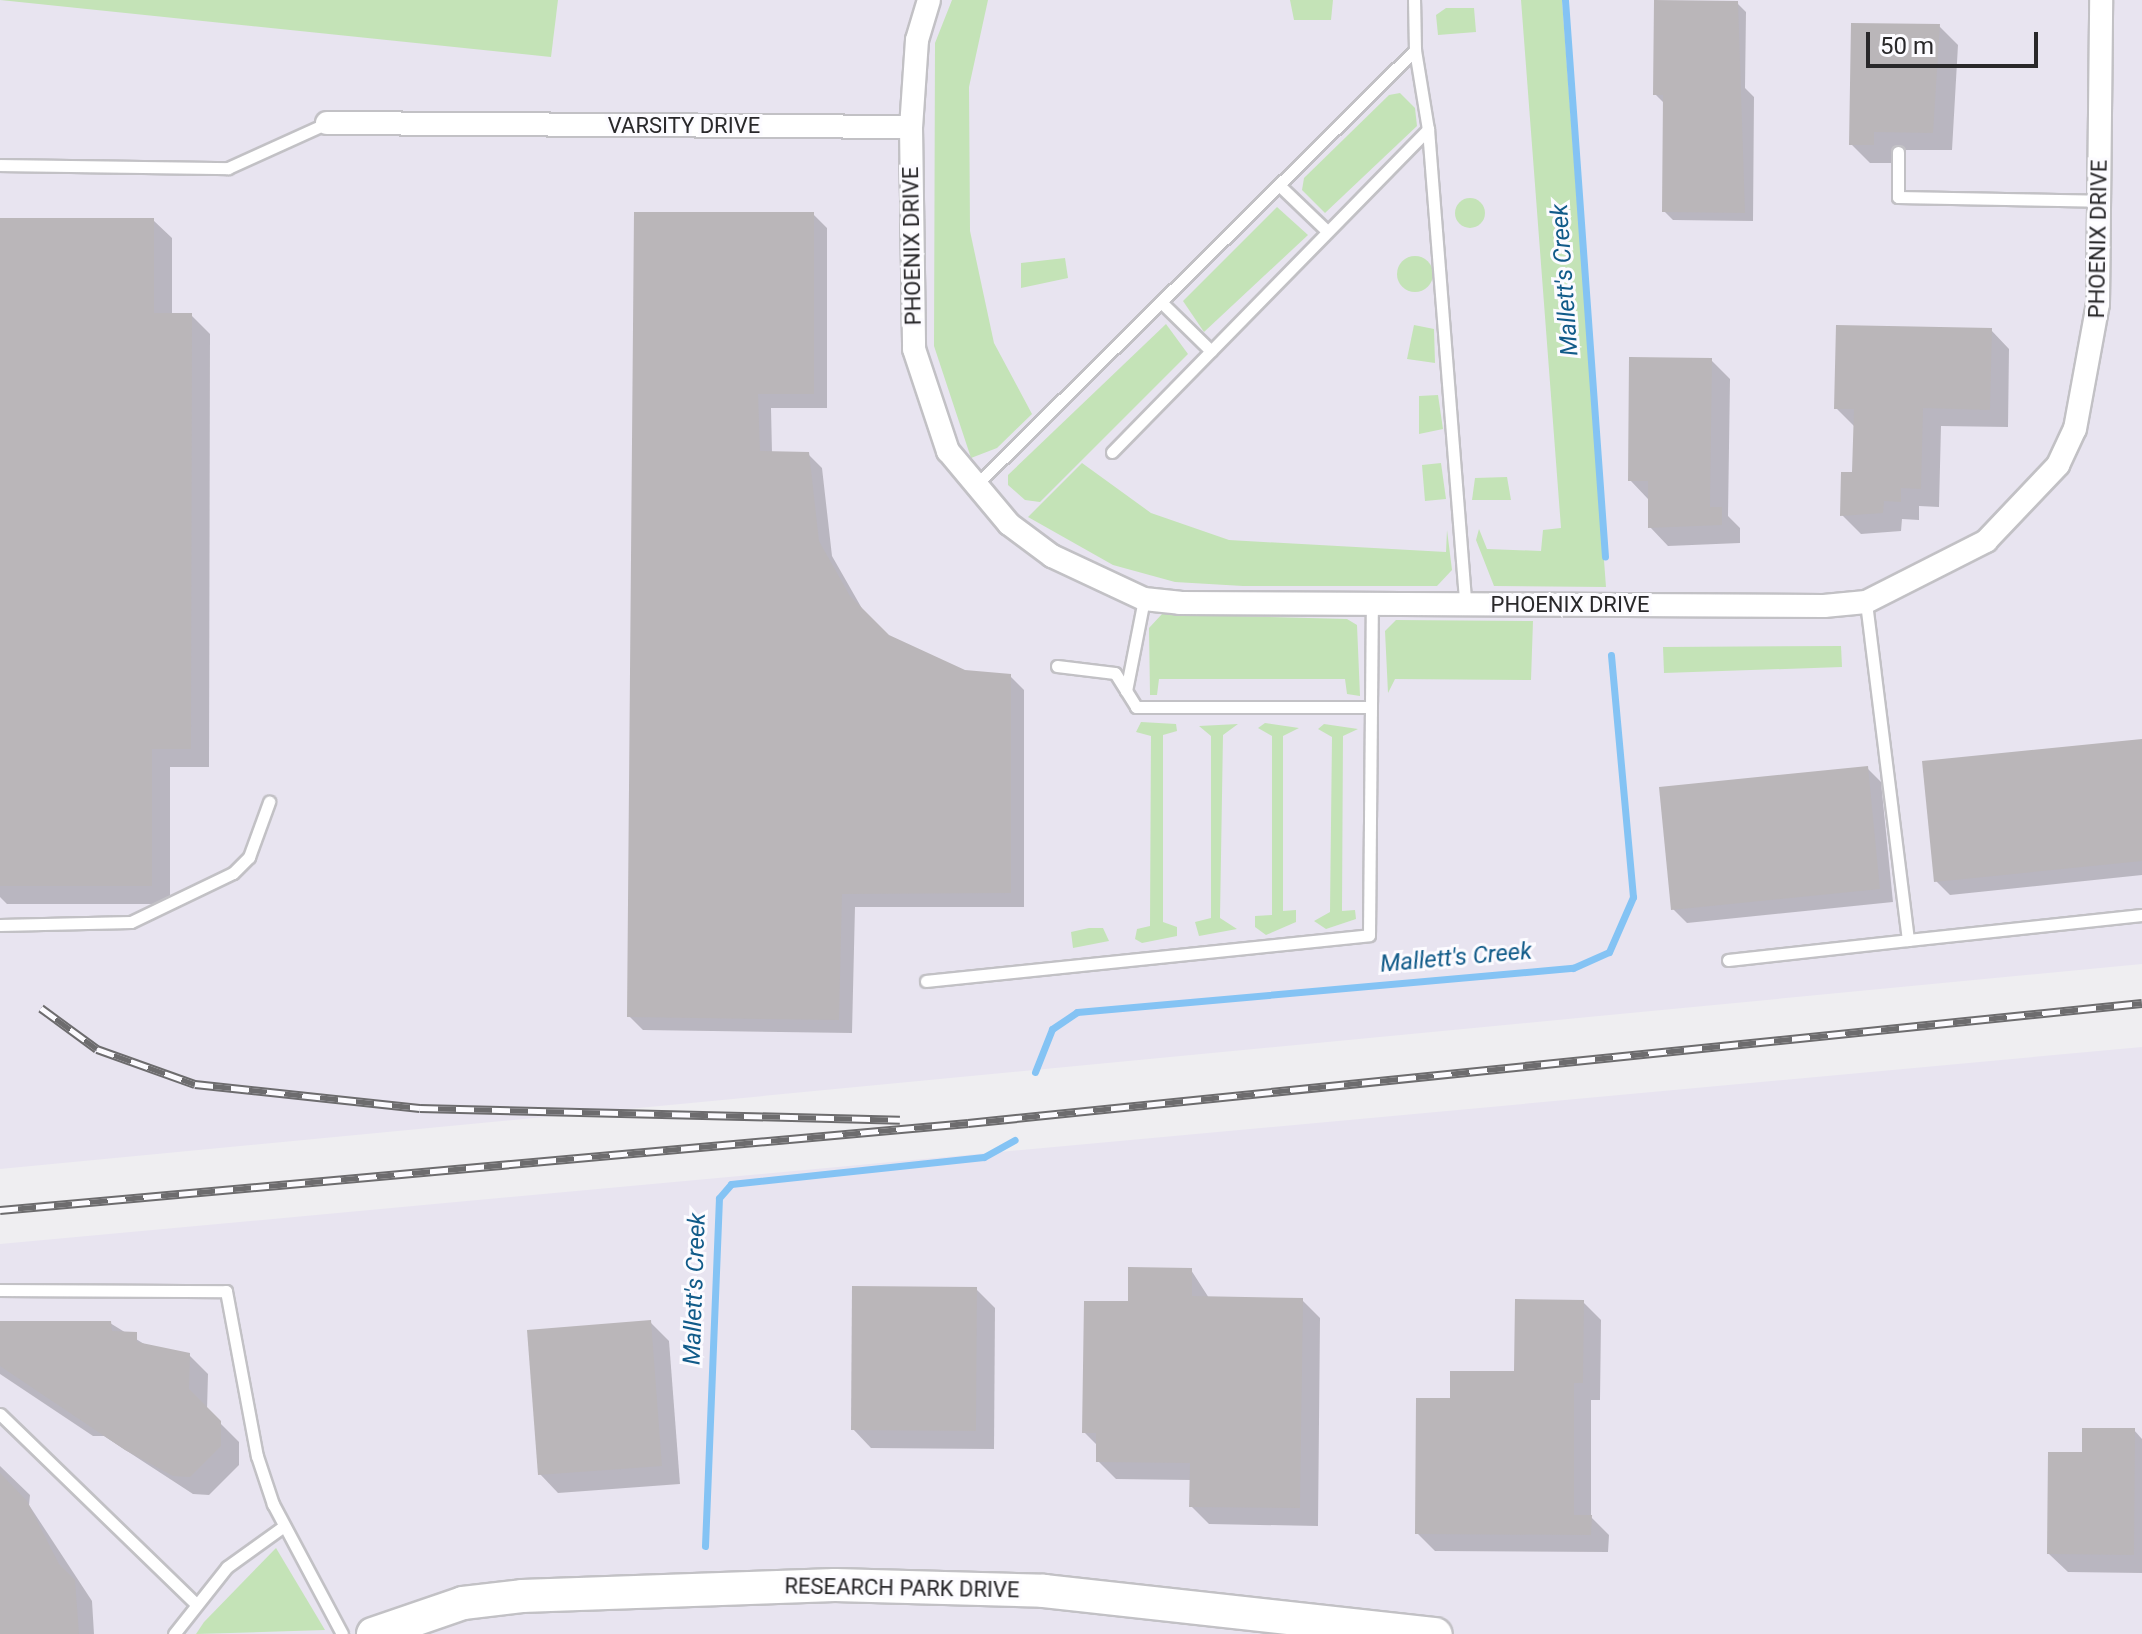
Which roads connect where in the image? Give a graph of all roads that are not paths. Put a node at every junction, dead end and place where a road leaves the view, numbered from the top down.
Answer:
1 (929, 0) edge
2 (1414, 0) edge
3 (2101, 0) edge
4 (1415, 50) junction
5 (327, 123) joint
6 (911, 127) junction
7 (1428, 129) junction
8 (1898, 152) dead end
9 (0, 165) edge
10 (1279, 185) junction
11 (2099, 201) junction
12 (1327, 231) junction
13 (1161, 302) junction
14 (1211, 351) junction
15 (1112, 452) dead end
16 (975, 487) junction
17 (1144, 599) junction
18 (1866, 602) junction
19 (1372, 604) junction
20 (1465, 604) junction
21 (1057, 666) dead end
22 (1126, 691) junction
23 (1371, 707) junction
24 (269, 802) dead end
25 (2142, 915) edge
26 (0, 925) edge
27 (1908, 940) junction
28 (1728, 960) dead end
29 (926, 981) dead end
30 (0, 1290) edge
31 (0, 1414) edge
32 (284, 1526) junction
33 (197, 1605) junction
34 (174, 1634) edge
35 (342, 1634) edge
36 (373, 1634) edge
37 (1436, 1634) edge

1 - 6 street
2 - 4 lane
3 - 11 street, PHOENIX DRIVE
4 - 7 lane
4 - 10 lane
5 - 6 street, VARSITY DRIVE
5 - 9 lane
6 - 16 street, PHOENIX DRIVE
7 - 12 lane
7 - 20 lane
8 - 11 lane
10 - 12 lane
10 - 13 lane
11 - 18 street, PHOENIX DRIVE
12 - 14 lane
13 - 14 lane
13 - 16 lane
14 - 15 lane
16 - 17 street, PHOENIX DRIVE
17 - 19 street, PHOENIX DRIVE
17 - 22 lane
18 - 20 street, PHOENIX DRIVE
18 - 27 lane
19 - 20 street, PHOENIX DRIVE
19 - 23 lane
21 - 22 lane
22 - 23 lane
23 - 29 lane
24 - 26 lane
25 - 27 lane
27 - 28 lane
30 - 32 lane
31 - 33 lane
32 - 33 lane
32 - 35 lane
33 - 34 lane
36 - 37 street, RESEARCH PARK DRIVE

